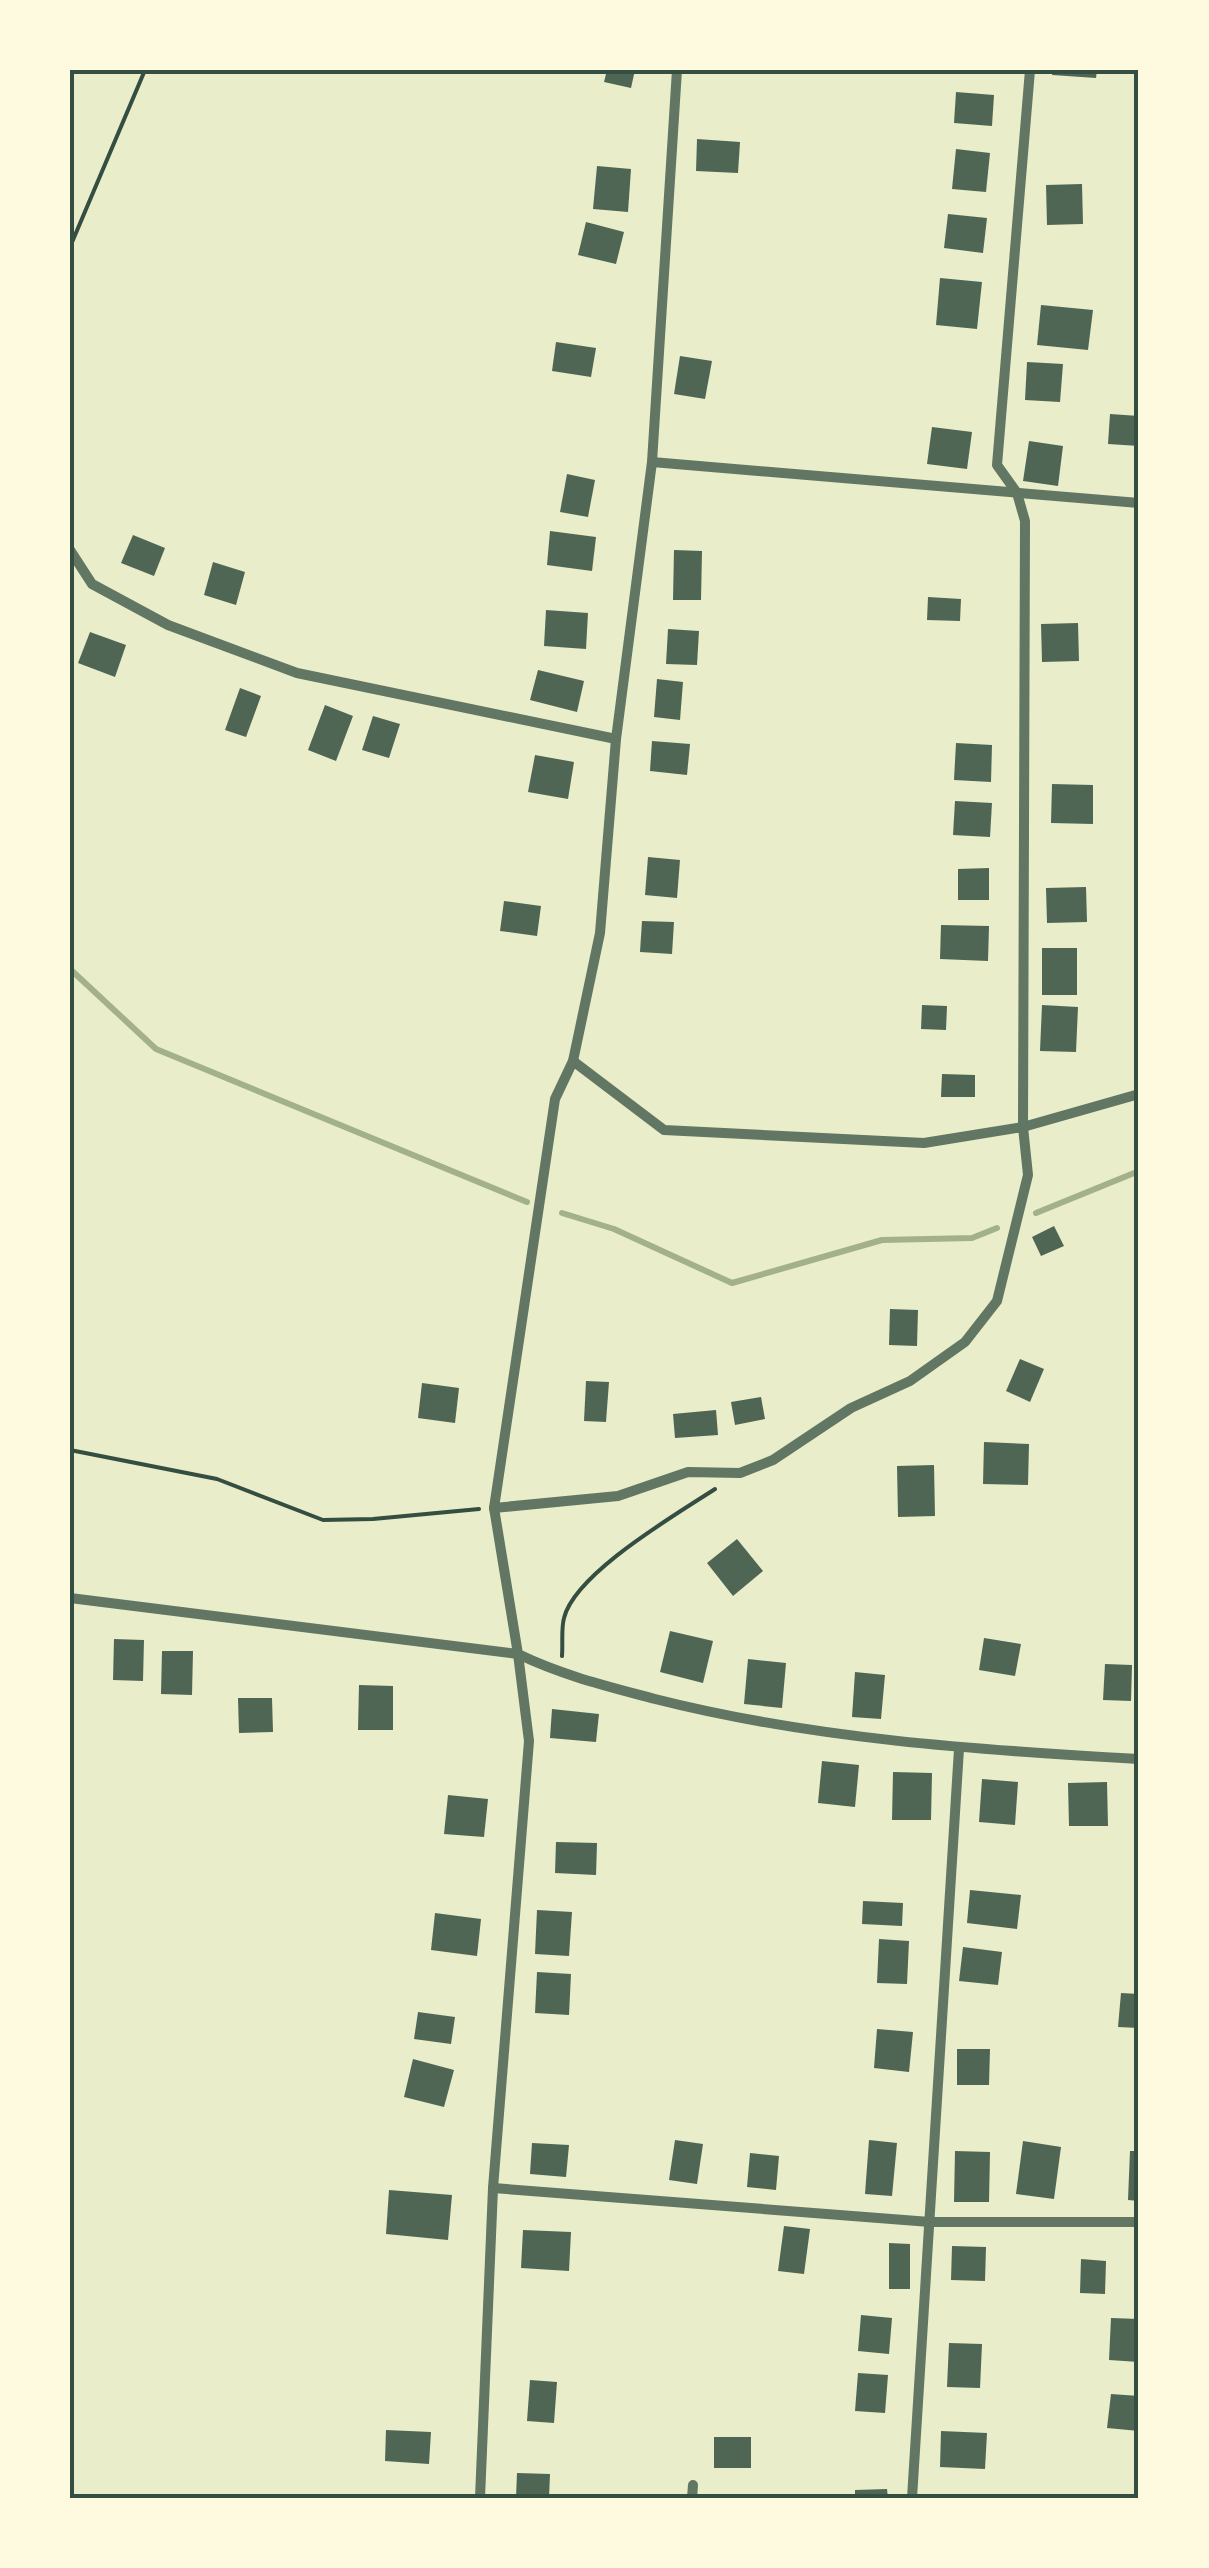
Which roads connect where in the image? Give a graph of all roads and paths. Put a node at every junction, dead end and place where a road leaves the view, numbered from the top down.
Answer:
1 (145, 70) edge
2 (677, 70) edge
3 (1030, 70) edge
4 (70, 247) edge
5 (652, 462) junction
6 (1017, 493) junction
7 (1139, 503) edge
8 (70, 550) edge
9 (616, 739) junction
10 (574, 1061) junction
11 (1139, 1094) edge
12 (1023, 1126) junction
13 (70, 1450) edge
14 (740, 1472) junction
15 (494, 1508) junction
16 (70, 1598) edge
17 (518, 1654) junction
18 (562, 1675) junction
19 (959, 1749) junction
20 (1139, 1760) edge
21 (494, 2188) junction
22 (930, 2222) junction
23 (1139, 2222) edge
24 (692, 2485) dead end
25 (480, 2498) edge
26 (692, 2498) edge
27 (912, 2498) edge

1 - 4 path
2 - 5 street
3 - 6 street
5 - 6 street
5 - 9 street
6 - 7 street
6 - 12 street
8 - 9 street
9 - 10 street
10 - 12 street
10 - 15 street
11 - 12 street
12 - 14 street
13 - 15 path
14 - 15 street
14 - 18 path
15 - 17 street
16 - 17 street
17 - 18 street
17 - 21 street
18 - 19 street
19 - 20 street
19 - 22 street
21 - 22 street
21 - 25 street
22 - 23 street
22 - 27 street
24 - 26 street

